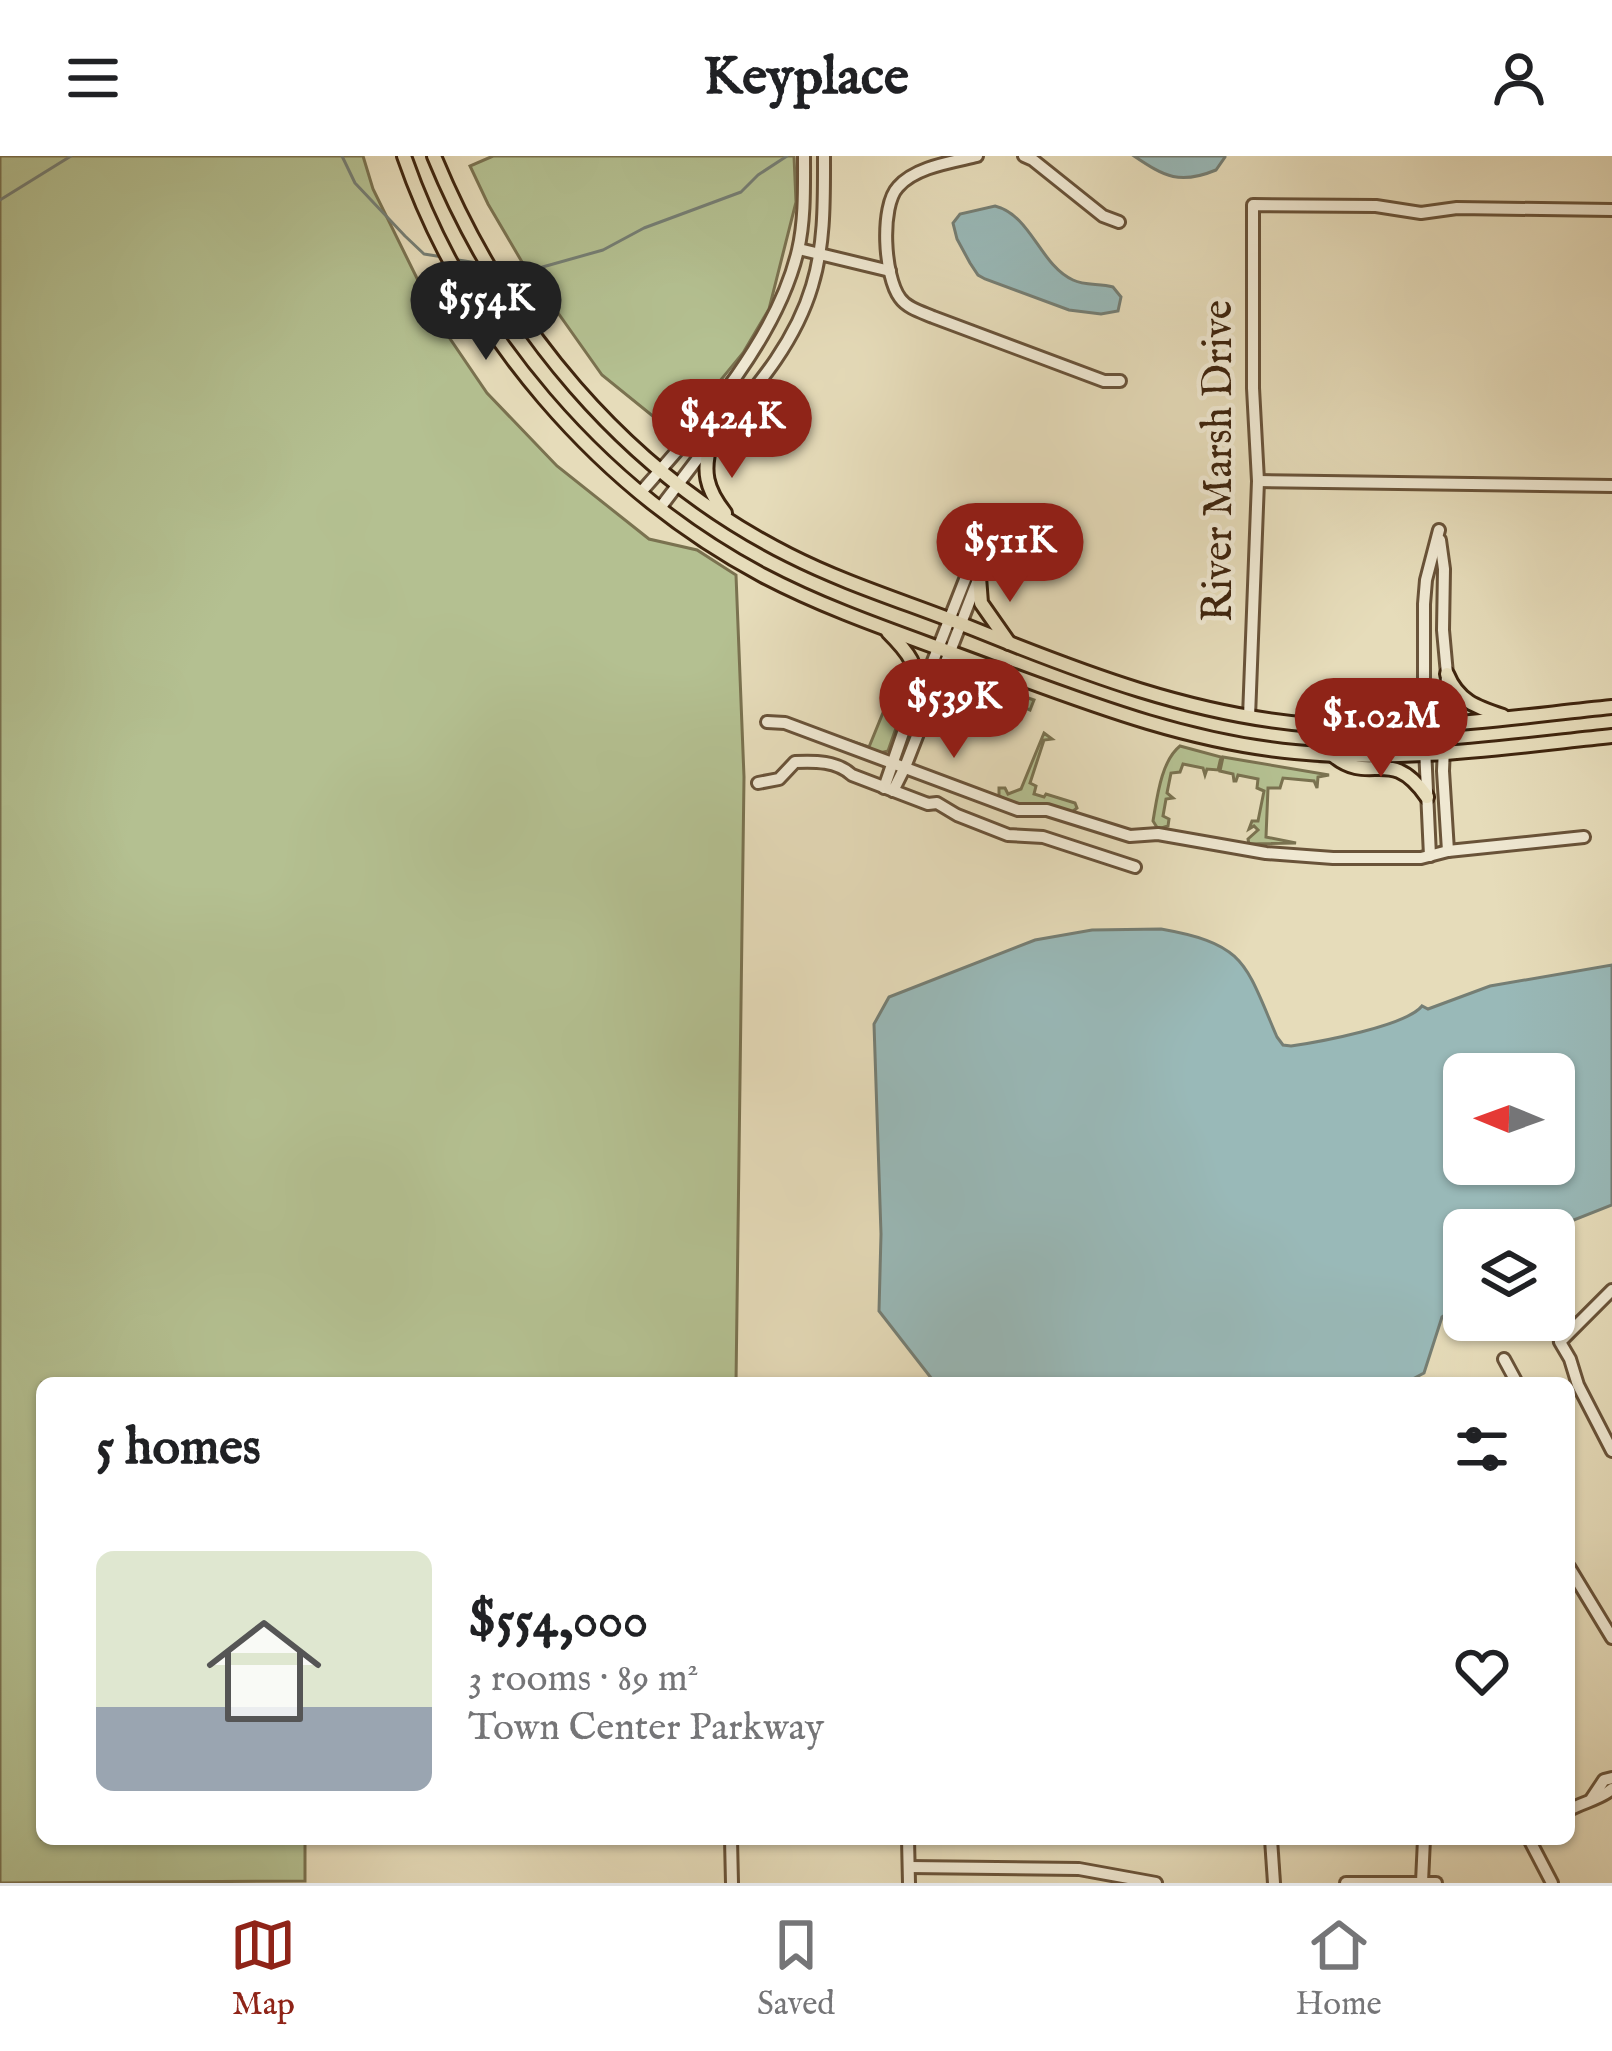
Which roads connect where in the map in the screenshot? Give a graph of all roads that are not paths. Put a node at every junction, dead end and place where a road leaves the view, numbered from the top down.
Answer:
1 (404, 156) edge
2 (434, 156) edge
3 (804, 156) edge
4 (977, 156) edge
5 (1024, 156) edge
6 (824, 161) edge
7 (1612, 210) edge
8 (1119, 222) dead end
9 (799, 249) junction
10 (820, 254) junction
11 (890, 271) junction
12 (1120, 381) dead end
13 (711, 442) junction
14 (661, 470) junction
15 (1258, 481) junction
16 (679, 484) junction
17 (1612, 486) edge
18 (641, 492) junction
19 (660, 508) junction
20 (733, 523) junction
21 (979, 577) junction
22 (954, 622) junction
23 (883, 627) junction
24 (1009, 644) junction
25 (944, 649) junction
26 (1447, 674) junction
27 (916, 695) junction
28 (1612, 707) edge
29 (1249, 717) junction
30 (1510, 718) junction
31 (767, 722) dead end
32 (1447, 724) junction
33 (1424, 726) junction
34 (1612, 736) edge
35 (1446, 752) junction
36 (1427, 754) junction
37 (1334, 756) junction
38 (892, 763) junction
39 (905, 767) junction
40 (758, 783) dead end
41 (889, 789) junction
42 (1426, 797) junction
43 (1584, 837) dead end
44 (1448, 851) junction
45 (1430, 856) junction
46 (1135, 867) dead end
47 (1612, 1290) edge
48 (1576, 1326) joint
49 (1504, 1359) dead end
50 (1514, 1377) edge
51 (1612, 1451) edge
52 (1575, 1578) edge
53 (1611, 1635) edge
54 (1612, 1778) edge
55 (1612, 1789) edge
56 (1592, 1798) junction
57 (1575, 1807) edge
58 (731, 1845) edge
59 (908, 1845) edge
60 (1271, 1845) edge
61 (1424, 1845) edge
62 (1532, 1845) edge
63 (909, 1867) junction
64 (1422, 1882) edge
65 (732, 1883) edge
66 (909, 1883) edge
67 (1156, 1883) edge
68 (1274, 1883) edge
69 (1346, 1883) edge
70 (1436, 1883) edge
71 (1552, 1883) edge

1 - 18 main road
2 - 14 main road
3 - 9 street
4 - 11 street
5 - 8 street
6 - 10 street
7 - 15 street, River Marsh Drive
9 - 10 street
9 - 14 street
10 - 11 street
10 - 13 street
11 - 12 street
13 - 16 street
13 - 20 main road
14 - 16 main road
14 - 18 street
15 - 17 street
15 - 29 street, River Marsh Drive
16 - 19 street
16 - 20 main road
18 - 19 main road
19 - 23 main road
20 - 22 main road
21 - 22 street
21 - 22 street
21 - 24 main road
22 - 24 main road
22 - 25 street
23 - 25 main road
23 - 27 main road
24 - 29 main road
25 - 27 street
25 - 37 main road
25 - 39 street
26 - 30 main road
26 - 32 street
26 - 33 street
27 - 38 street
28 - 30 main road
29 - 33 main road
30 - 32 main road
31 - 38 street
32 - 33 main road
32 - 35 street
33 - 36 street
34 - 35 main road
35 - 36 main road
35 - 44 street
36 - 37 main road
36 - 42 street
37 - 42 main road
38 - 39 street
38 - 41 street
39 - 41 street
39 - 45 street
40 - 41 street
41 - 46 street
42 - 45 street
43 - 44 street
44 - 45 street
47 - 48 street
48 - 51 street
49 - 50 street
52 - 53 street
54 - 56 street
55 - 56 street
56 - 57 street
58 - 65 street
59 - 63 street
60 - 68 street
61 - 64 street
62 - 71 street
63 - 66 street
63 - 67 street
64 - 69 street
64 - 70 street

